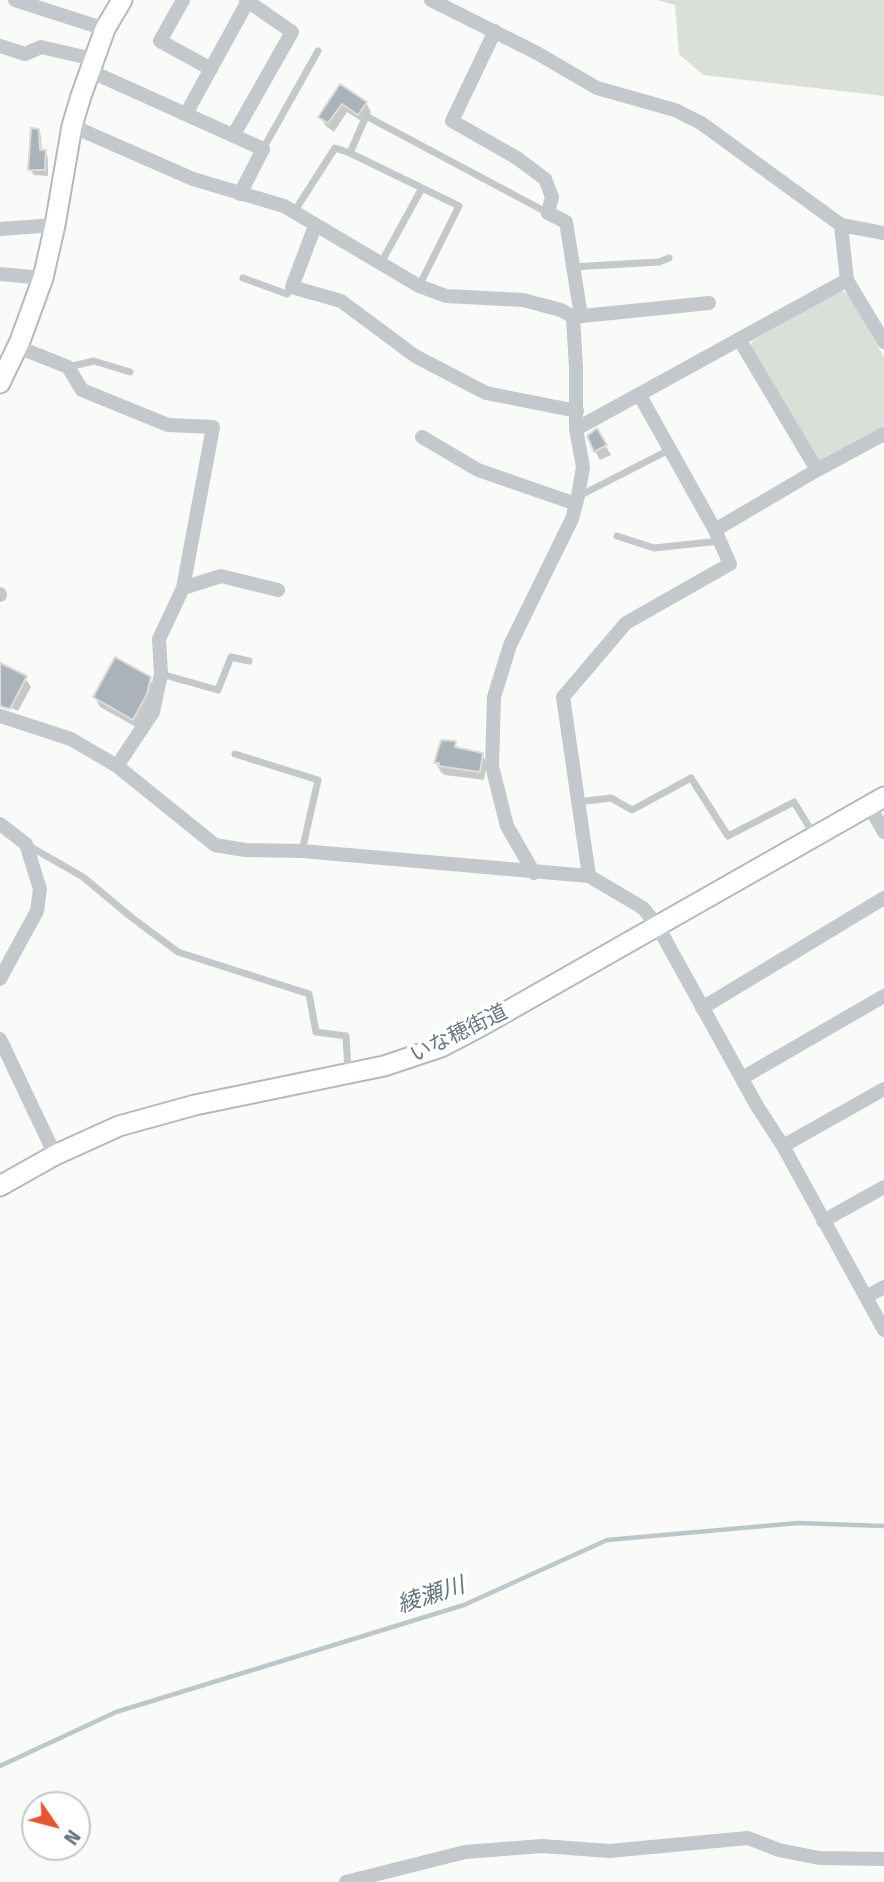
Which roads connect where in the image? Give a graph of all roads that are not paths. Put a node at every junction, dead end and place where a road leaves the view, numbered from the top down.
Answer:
1 (15, 0) edge
2 (122, 0) edge
3 (183, 0) edge
4 (431, 0) edge
5 (247, 1) edge
6 (104, 29) junction
7 (495, 31) junction
8 (0, 46) edge
9 (318, 51) dead end
10 (91, 65) junction
11 (211, 69) junction
12 (186, 114) junction
13 (72, 126) junction
14 (233, 136) junction
15 (263, 149) junction
16 (350, 153) junction
17 (422, 188) junction
18 (240, 194) junction
19 (294, 212) junction
20 (548, 213) junction
21 (55, 225) junction
22 (841, 225) junction
23 (316, 226) junction
24 (0, 229) edge
25 (884, 233) edge
26 (669, 258) dead end
27 (381, 264) junction
28 (572, 267) junction
29 (0, 274) edge
30 (44, 278) junction
31 (243, 278) dead end
32 (847, 280) junction
33 (419, 286) junction
34 (292, 287) junction
35 (709, 303) dead end
36 (577, 316) junction
37 (738, 339) junction
38 (884, 342) edge
39 (18, 347) junction
40 (68, 367) junction
41 (130, 372) dead end
42 (0, 383) edge
43 (639, 394) junction
44 (576, 411) junction
45 (576, 429) junction
46 (884, 434) edge
47 (422, 437) dead end
48 (669, 450) junction
49 (817, 470) junction
50 (577, 500) junction
51 (617, 536) dead end
52 (718, 536) junction
53 (183, 588) junction
54 (278, 590) dead end
55 (249, 661) dead end
56 (161, 674) junction
57 (0, 716) edge
58 (235, 754) dead end
59 (117, 765) junction
60 (877, 801) edge
61 (578, 803) junction
62 (0, 824) edge
63 (884, 832) edge
64 (814, 835) junction
65 (26, 844) junction
66 (302, 851) junction
67 (534, 873) junction
68 (589, 876) junction
69 (884, 898) edge
70 (657, 925) junction
71 (0, 979) edge
72 (884, 996) edge
73 (702, 1008) junction
74 (0, 1038) edge
75 (348, 1074) junction
76 (742, 1078) junction
77 (884, 1089) edge
78 (783, 1146) junction
79 (55, 1155) junction
80 (0, 1186) edge
81 (884, 1187) edge
82 (823, 1222) junction
83 (884, 1287) edge
84 (866, 1297) junction
85 (884, 1330) edge
86 (884, 1858) edge
87 (346, 1882) edge

1 - 6 street
2 - 6 street
3 - 11 street
4 - 7 street
5 - 11 street
5 - 14 street
6 - 10 street
7 - 20 street
7 - 22 street
8 - 10 street
9 - 15 lane
10 - 12 street
10 - 13 street
11 - 12 street
12 - 14 street
13 - 18 street
13 - 21 street
14 - 15 street
15 - 18 street
16 - 17 lane
16 - 19 lane
16 - 20 lane
17 - 27 lane
17 - 33 lane
18 - 19 street
19 - 23 street
20 - 28 street
21 - 24 street
21 - 30 street
22 - 25 street
22 - 32 street
23 - 27 street
23 - 34 street
26 - 28 lane
27 - 33 street
28 - 36 street
29 - 30 street
30 - 39 street
31 - 34 lane
32 - 37 street
32 - 38 street
33 - 36 street
34 - 44 street
35 - 36 street
36 - 44 street
37 - 43 street
37 - 49 street
39 - 40 street
39 - 42 street
40 - 41 lane
40 - 53 street
43 - 45 street
43 - 48 street
44 - 45 street
45 - 50 street
46 - 49 street
47 - 50 street
48 - 50 lane
48 - 52 street
49 - 52 street
50 - 67 street
51 - 52 lane
52 - 61 street
53 - 54 street
53 - 56 street
55 - 56 lane
56 - 59 street
57 - 59 street
58 - 66 lane
59 - 66 street
60 - 63 street
60 - 64 street, いな穂街道
61 - 64 lane
61 - 68 street
62 - 65 street
64 - 70 street, いな穂街道
65 - 71 street
65 - 75 lane
66 - 67 street
67 - 68 street
68 - 70 street
69 - 73 street
70 - 73 street
70 - 75 street, いな穂街道
72 - 76 street
73 - 76 street
74 - 79 street
75 - 79 street, いな穂街道
76 - 78 street
77 - 78 street
78 - 82 street
79 - 80 street, いな穂街道
81 - 82 street
82 - 84 street
83 - 84 street
84 - 85 street
86 - 87 street

